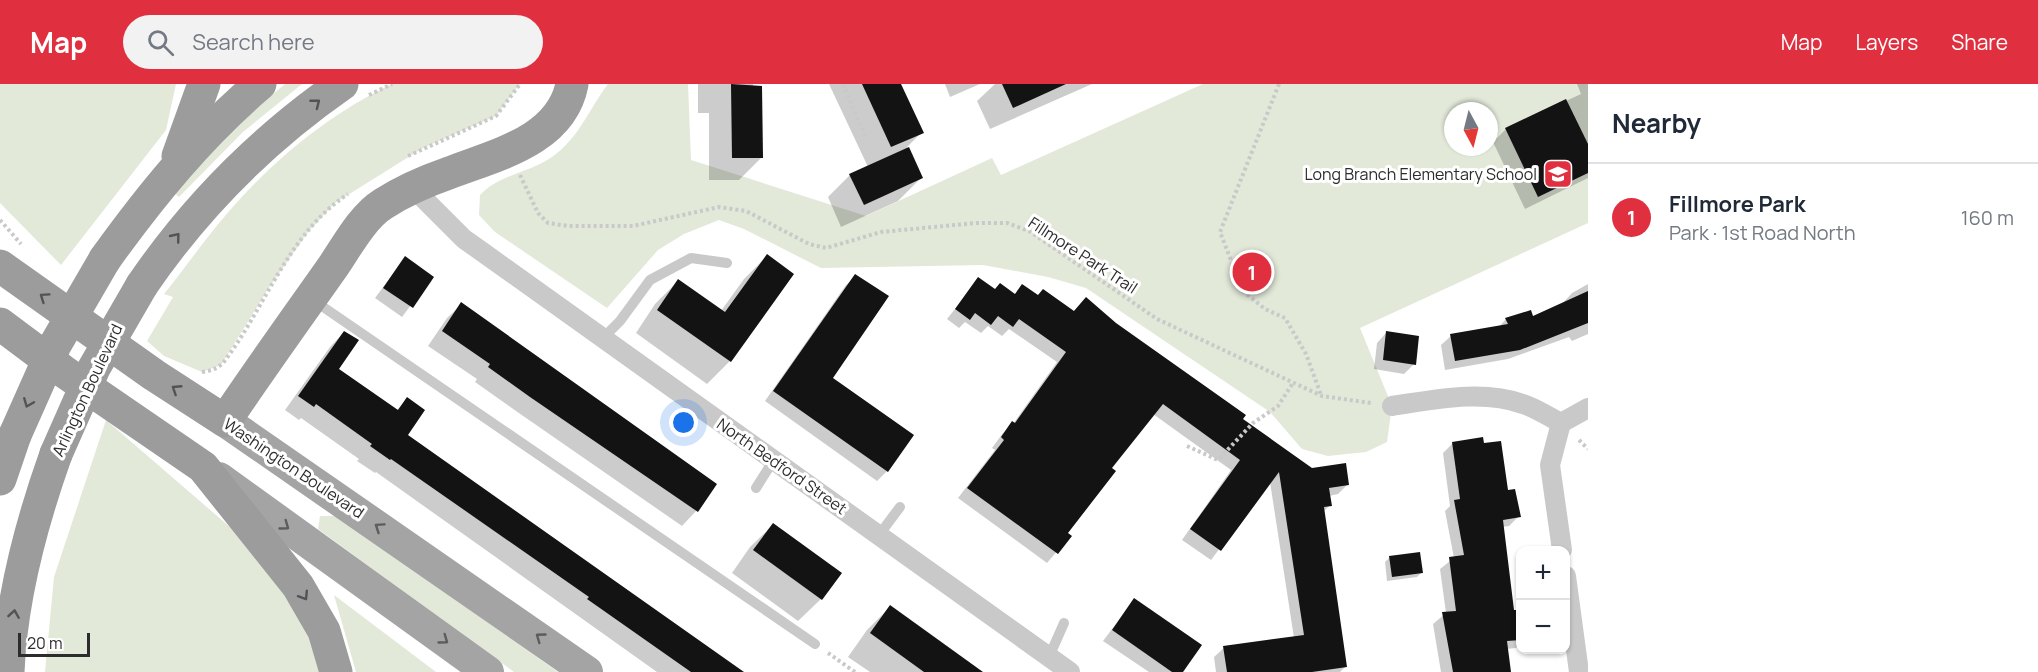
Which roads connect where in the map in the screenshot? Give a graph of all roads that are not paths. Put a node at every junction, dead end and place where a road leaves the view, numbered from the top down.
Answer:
1 (204, 84) edge
2 (260, 84) edge
3 (342, 84) edge
4 (572, 84) edge
5 (173, 169) junction
6 (413, 188) junction
7 (727, 263) dead end
8 (0, 266) edge
9 (311, 298) junction
10 (0, 324) edge
11 (602, 339) junction
12 (1392, 406) road end
13 (1588, 408) edge
14 (225, 421) junction
15 (1561, 423) junction
16 (773, 460) junction
17 (203, 467) junction
18 (0, 479) edge
19 (756, 488) dead end
20 (900, 507) dead end
21 (879, 535) junction
22 (1561, 546) edge
23 (1569, 600) edge
24 (1064, 623) dead end
25 (815, 644) road end
26 (1049, 657) junction
27 (9, 670) edge
28 (336, 672) edge
29 (488, 672) edge
30 (587, 672) edge
31 (1070, 672) edge
32 (1579, 672) edge

1 - 5 highway
2 - 5 highway
27 -> 3 highway, Arlington Boulevard, bridge
4 - 6 highway
5 -> 18 highway, bridge
6 - 9 highway
6 - 11 street, North Bedford Street
7 - 11 lane
14 -> 8 highway, Washington Boulevard
9 - 14 highway
9 - 25 lane
10 - 17 highway
11 - 16 street, North Bedford Street
12 - 15 street
13 - 15 street
30 -> 14 main road, Washington Boulevard
15 - 22 street
16 - 19 lane
16 - 21 street, North Bedford Street
17 -> 28 highway
17 -> 29 main road
20 - 21 lane
21 - 26 street, North Bedford Street
23 - 32 street
24 - 26 lane
26 - 31 street, North Bedford Street

